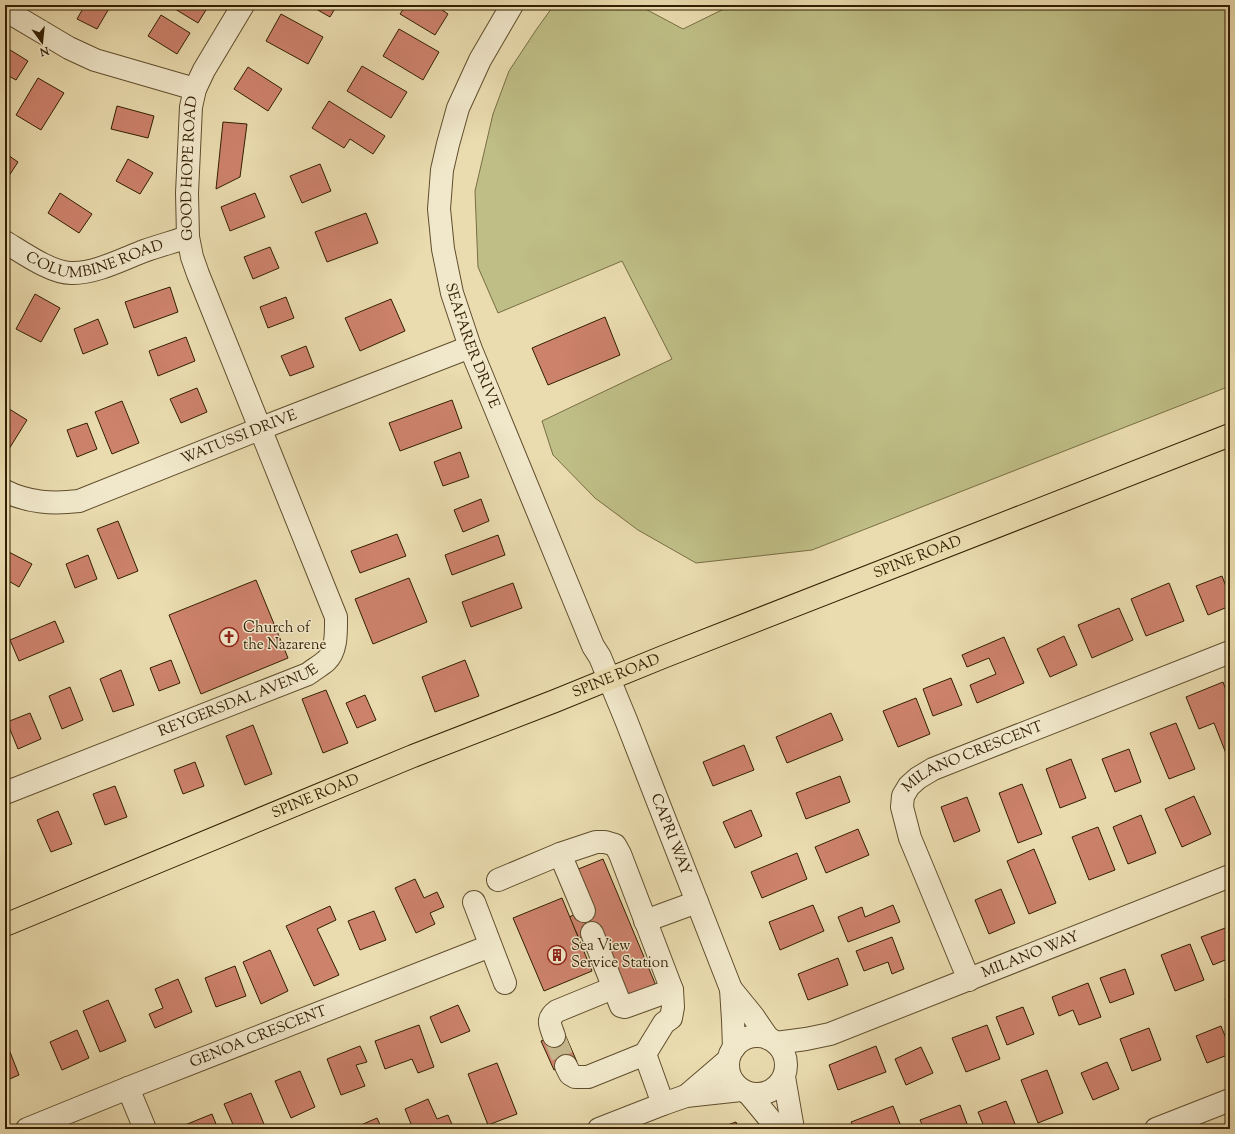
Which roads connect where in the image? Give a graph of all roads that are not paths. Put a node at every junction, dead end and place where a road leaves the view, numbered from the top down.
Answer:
1 (243, 5) edge
2 (512, 5) edge
3 (5, 10) edge
4 (195, 89) junction
5 (188, 238) junction
6 (5, 242) edge
7 (470, 347) junction
8 (260, 428) junction
9 (1230, 435) edge
10 (5, 491) edge
11 (1230, 652) edge
12 (609, 679) junction
13 (5, 793) edge
14 (560, 854) junction
15 (1230, 876) edge
16 (498, 880) dead end
17 (474, 902) dead end
18 (697, 902) junction
19 (584, 911) dead end
20 (645, 921) junction
21 (5, 925) edge
22 (592, 933) dead end
23 (490, 946) junction
24 (969, 980) junction
25 (505, 982) dead end
26 (613, 988) junction
27 (731, 989) junction
28 (672, 990) junction
29 (830, 1034) junction
30 (554, 1036) tunnel mouth
31 (772, 1041) junction
32 (645, 1054) junction
33 (731, 1054) junction
34 (566, 1066) tunnel mouth
35 (786, 1071) junction
36 (128, 1088) junction
37 (745, 1092) junction
38 (686, 1096) junction
39 (1230, 1100) edge
40 (663, 1104) junction
41 (27, 1129) edge
42 (145, 1129) edge
43 (599, 1129) edge
44 (778, 1129) edge
45 (793, 1129) edge
46 (1156, 1129) edge

1 - 4 street, GOOD HOPE ROAD
2 - 7 street, SEAFARER DRIVE
3 - 4 street
4 - 5 street, GOOD HOPE ROAD
5 - 6 street, COLUMBINE ROAD
5 - 8 street, GOOD HOPE ROAD
7 - 8 street, WATUSSI DRIVE
7 - 12 street, SEAFARER DRIVE
8 - 10 street, WATUSSI DRIVE
8 - 13 street, REYGERSDAL AVENUE
9 - 12 main road, SPINE ROAD
11 - 24 street, MILANO CRESCENT
12 - 18 street, CAPRI WAY
12 - 21 main road, SPINE ROAD
14 - 16 street
14 - 19 street
14 - 20 street
15 - 24 street, MILANO WAY
17 - 23 street
18 - 20 street
18 - 27 street, CAPRI WAY
20 - 28 street
22 - 26 street
23 - 25 street
23 - 36 street, GENOA CRESCENT
24 - 29 street, MILANO WAY
26 - 28 street
26 - 30 street
27 - 31 street, CAPRI WAY
27 - 33 street, CAPRI WAY
28 - 32 street
29 - 31 street, MILANO WAY
29 - 35 street, MILANO WAY
31 - 33 street
31 - 35 street
32 - 34 street
32 - 40 street
33 - 37 street
33 - 38 street
35 - 37 street
35 - 45 street
36 - 41 street, GENOA CRESCENT
36 - 42 street
37 - 38 street
37 - 44 street
38 - 40 street
39 - 46 street
40 - 43 street

